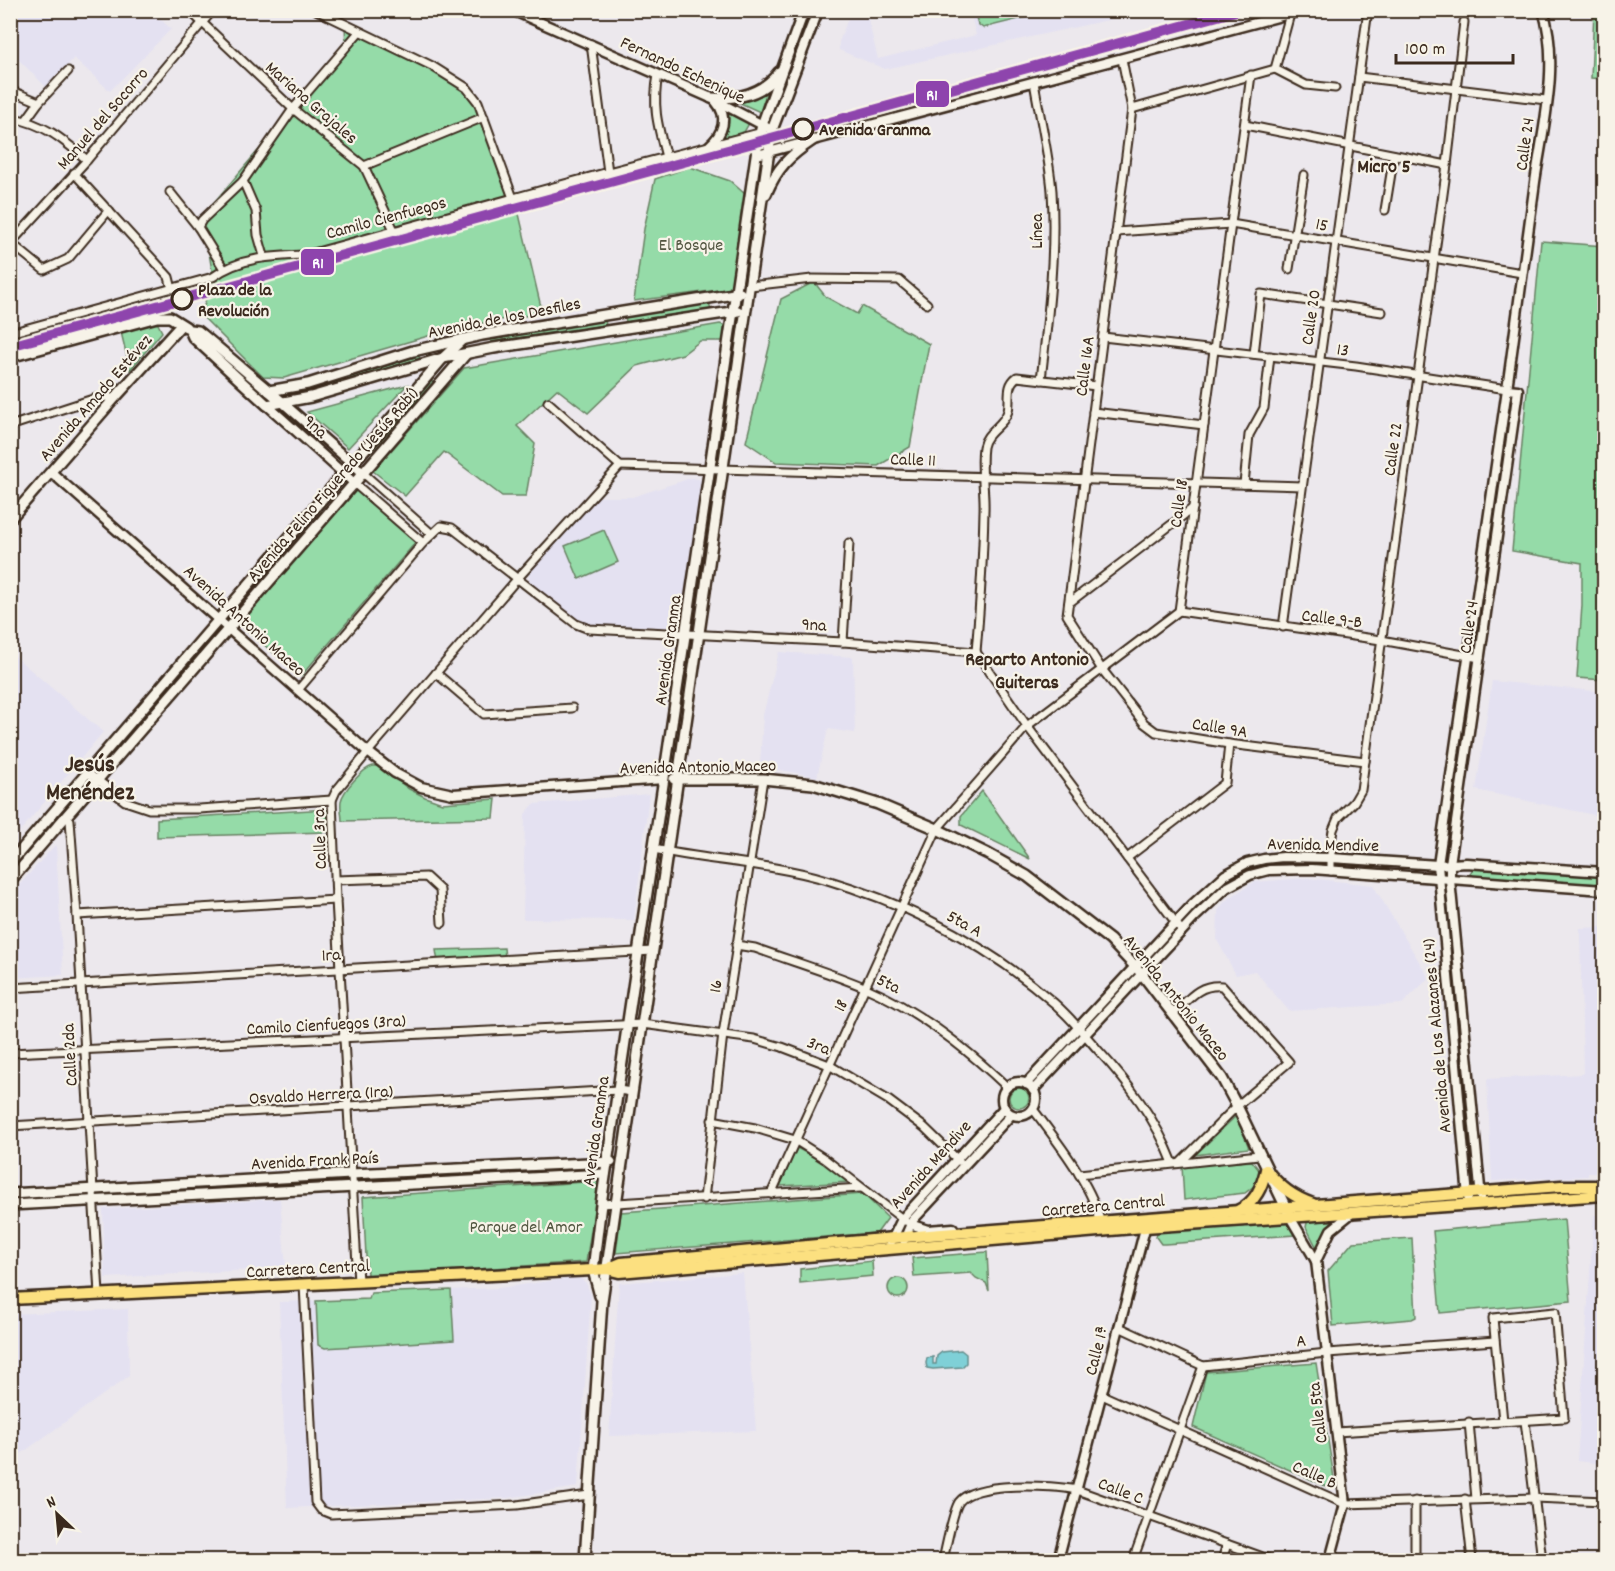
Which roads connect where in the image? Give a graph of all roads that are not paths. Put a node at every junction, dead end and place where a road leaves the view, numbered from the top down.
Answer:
1 (189, 10) edge
2 (213, 10) edge
3 (316, 10) edge
4 (512, 10) edge
5 (804, 10) edge
6 (818, 10) edge
7 (1304, 10) edge
8 (1368, 10) edge
9 (1543, 10) edge
10 (1290, 14) junction
11 (1464, 22) dead end
12 (204, 23) junction
13 (359, 32) junction
14 (591, 44) junction
15 (1122, 59) junction
16 (785, 62) junction
17 (1275, 69) junction
18 (68, 71) dead end
19 (658, 75) junction
20 (1251, 75) junction
21 (1359, 77) junction
22 (1034, 82) junction
23 (1335, 88) dead end
24 (1457, 89) junction
25 (10, 90) edge
26 (711, 98) junction
27 (1546, 100) junction
28 (39, 102) junction
29 (293, 109) junction
30 (1132, 109) junction
31 (10, 117) edge
32 (484, 117) junction
33 (26, 120) junction
34 (1245, 125) junction
35 (761, 129) junction
36 (772, 130) junction
37 (813, 140) junction
38 (709, 146) junction
39 (1349, 146) junction
40 (769, 152) junction
41 (757, 155) junction
42 (1394, 155) junction
43 (666, 157) junction
44 (87, 160) junction
45 (1447, 165) junction
46 (364, 166) junction
47 (608, 172) junction
48 (74, 173) junction
49 (1304, 175) dead end
50 (243, 181) junction
51 (170, 192) dead end
52 (513, 198) junction
53 (761, 205) junction
54 (109, 210) junction
55 (1385, 210) dead end
56 (1231, 224) junction
57 (198, 227) junction
58 (394, 230) junction
59 (1116, 232) junction
60 (1296, 235) junction
61 (1336, 242) junction
62 (11, 243) edge
63 (264, 256) junction
64 (1434, 258) junction
65 (224, 268) junction
66 (1289, 269) dead end
67 (1522, 273) junction
68 (172, 289) junction
69 (749, 289) junction
70 (737, 294) junction
71 (927, 304) dead end
72 (1327, 304) junction
73 (746, 310) junction
74 (734, 311) junction
75 (1382, 312) dead end
76 (616, 313) junction
77 (186, 327) junction
78 (618, 329) junction
79 (10, 333) edge
80 (1103, 337) junction
81 (464, 339) junction
82 (1214, 349) junction
83 (466, 354) junction
84 (1254, 354) junction
85 (1270, 356) junction
86 (10, 357) edge
87 (443, 358) junction
88 (1319, 362) junction
89 (1418, 374) junction
90 (1041, 380) junction
91 (1096, 386) junction
92 (1507, 389) junction
93 (269, 391) junction
94 (113, 400) junction
95 (282, 402) junction
96 (548, 402) dead end
97 (267, 405) junction
98 (1093, 412) junction
99 (1204, 425) junction
100 (10, 426) edge
101 (352, 464) junction
102 (620, 466) junction
103 (711, 468) junction
104 (723, 469) junction
105 (51, 472) junction
106 (363, 473) junction
107 (344, 474) junction
108 (981, 476) junction
109 (1084, 481) junction
110 (354, 483) junction
111 (1196, 483) junction
112 (1244, 484) junction
113 (1302, 486) junction
114 (1192, 508) junction
115 (10, 519) edge
116 (432, 534) junction
117 (423, 543) junction
118 (849, 543) dead end
119 (518, 578) junction
120 (1069, 603) junction
121 (1179, 611) junction
122 (219, 620) junction
123 (1283, 627) junction
124 (228, 629) junction
125 (686, 634) junction
126 (699, 635) junction
127 (1381, 640) junction
128 (843, 642) junction
129 (976, 652) junction
130 (1468, 655) junction
131 (1480, 658) junction
132 (1101, 668) junction
133 (436, 673) junction
134 (298, 690) junction
135 (572, 708) dead end
136 (1027, 726) junction
137 (1229, 744) junction
138 (368, 752) junction
139 (1365, 761) junction
140 (88, 773) junction
141 (763, 778) junction
142 (664, 779) junction
143 (678, 779) junction
144 (97, 781) junction
145 (332, 800) junction
146 (66, 817) junction
147 (937, 829) junction
148 (654, 849) junction
149 (667, 852) junction
150 (1127, 858) junction
151 (1331, 858) junction
152 (749, 863) junction
153 (1450, 864) junction
154 (1438, 865) junction
155 (13, 868) edge
156 (1331, 871) junction
157 (1605, 872) edge
158 (1438, 879) junction
159 (335, 880) junction
160 (1450, 880) junction
161 (10, 881) edge
162 (1605, 890) edge
163 (336, 900) junction
164 (902, 907) junction
165 (77, 915) junction
166 (442, 923) dead end
167 (1175, 924) junction
168 (1182, 931) junction
169 (736, 945) junction
170 (639, 951) junction
171 (653, 951) junction
172 (1135, 966) junction
173 (340, 969) junction
174 (1142, 974) junction
175 (80, 985) junction
176 (864, 987) junction
177 (10, 988) edge
178 (1173, 1014) junction
179 (628, 1023) junction
180 (642, 1024) junction
181 (1081, 1031) junction
182 (723, 1034) junction
183 (344, 1039) junction
184 (84, 1050) junction
185 (10, 1053) edge
186 (829, 1065) junction
187 (1007, 1087) junction
188 (1029, 1087) junction
189 (618, 1090) junction
190 (632, 1092) junction
191 (1237, 1106) junction
192 (347, 1107) junction
193 (1004, 1108) junction
194 (1033, 1109) junction
195 (1011, 1115) junction
196 (712, 1120) junction
197 (87, 1122) junction
198 (10, 1126) edge
199 (795, 1140) junction
200 (1259, 1155) junction
201 (607, 1162) junction
202 (960, 1162) junction
203 (1181, 1162) junction
204 (622, 1163) junction
205 (1173, 1163) junction
206 (1266, 1170) junction
207 (351, 1173) junction
208 (605, 1174) junction
209 (1079, 1174) junction
210 (620, 1175) junction
211 (1605, 1186) edge
212 (352, 1188) junction
213 (861, 1188) junction
214 (92, 1190) junction
215 (10, 1194) edge
216 (771, 1194) junction
217 (1605, 1195) edge
218 (1481, 1198) junction
219 (704, 1199) junction
220 (1468, 1199) junction
221 (93, 1201) junction
222 (616, 1203) junction
223 (601, 1204) junction
224 (10, 1205) edge
225 (1324, 1205) junction
226 (1236, 1212) junction
227 (1288, 1213) junction
228 (1352, 1213) junction
229 (906, 1221) junction
230 (1146, 1223) junction
231 (1101, 1227) junction
232 (1007, 1230) junction
233 (904, 1242) junction
234 (891, 1243) junction
235 (1316, 1261) junction
236 (606, 1269) junction
237 (593, 1270) junction
238 (358, 1282) junction
239 (304, 1285) junction
240 (99, 1294) junction
241 (10, 1299) edge
242 (602, 1301) junction
243 (1119, 1327) junction
244 (1495, 1341) junction
245 (1327, 1353) junction
246 (1203, 1366) junction
247 (1102, 1395) junction
248 (1525, 1420) junction
249 (1503, 1421) junction
250 (1469, 1422) junction
251 (1181, 1429) junction
252 (1336, 1432) junction
253 (1077, 1490) junction
254 (589, 1495) junction
255 (1535, 1498) junction
256 (1465, 1499) junction
257 (1476, 1499) junction
258 (1415, 1501) junction
259 (1605, 1501) edge
260 (1345, 1504) junction
261 (1148, 1516) junction
262 (1227, 1544) junction
263 (585, 1560) edge
264 (943, 1560) edge
265 (1058, 1560) edge
266 (1133, 1560) edge
267 (1222, 1560) edge
268 (1271, 1560) edge
269 (1330, 1560) edge
270 (1415, 1560) edge
271 (1472, 1560) edge
272 (1542, 1560) edge

1 - 12 street, Mariana Grajales
2 - 12 street, Manuel del Socorro
3 - 13 street
4 - 14 street, Fernando Echenique
5 - 16 main road, Avenida Granma
6 - 36 main road, Avenida Granma
7 - 10 street
8 - 21 street, Calle 20
9 - 27 street, Calle 24
10 - 15 street
10 - 17 street
11 - 24 street, Calle 22
12 - 29 street, Mariana Grajales
12 - 44 street, Manuel del Socorro
13 - 29 street
13 - 32 street
14 - 19 street, Fernando Echenique
14 - 47 street
15 - 22 street
15 - 30 street, Calle 16A
16 - 26 main road
16 - 35 main road, Avenida Granma
17 - 20 street
17 - 23 street
18 - 28 street
19 - 26 street, Fernando Echenique
19 - 43 street
20 - 30 street
20 - 34 street, Calle 18
21 - 24 street
21 - 39 street, Calle 20
22 - 37 street
22 - 90 street, Línea
24 - 27 street
24 - 45 street, Calle 22
25 - 28 street
26 - 35 street, Fernando Echenique
26 - 38 street
27 - 67 street, Calle 24
28 - 33 street
29 - 46 street, Mariana Grajales
29 - 50 street
30 - 59 street, Calle 16A
31 - 33 street
32 - 46 street
32 - 52 street
33 - 44 street
34 - 39 street
34 - 56 street, Calle 18
35 - 36 street, Fernando Echenique
35 - 38 street, Camilo Cienfuegos
35 - 41 main road, Avenida Granma
36 - 40 main road, Avenida Granma
37 - 40 street
37 - 53 main road
38 - 43 street, Camilo Cienfuegos
39 - 42 street
39 - 61 street, Calle 20
40 - 41 street
40 - 53 main road, Avenida Granma
41 - 70 main road, Avenida Granma
42 - 45 street
42 - 55 street
43 - 47 street, Camilo Cienfuegos
44 - 48 street, Manuel del Socorro
45 - 64 street, Calle 22
46 - 58 street, Mariana Grajales
47 - 52 street, Camilo Cienfuegos
48 - 54 street
48 - 62 street, Manuel del Socorro
49 - 60 street
50 - 57 street
50 - 63 street
51 - 57 street
52 - 58 street, Camilo Cienfuegos
53 - 69 main road, Avenida Granma
54 - 62 street
54 - 68 street
56 - 59 street, 15
56 - 60 street, 15
56 - 82 street, Calle 18
57 - 65 street
58 - 63 street, Camilo Cienfuegos
59 - 80 street, Calle 16A
60 - 61 street, 15
60 - 66 street
61 - 64 street, 15
61 - 72 street, Calle 20
63 - 65 street, Camilo Cienfuegos
64 - 67 street, 15
64 - 89 street, Calle 22
65 - 68 street, Camilo Cienfuegos
67 - 92 street, Calle 24
68 - 79 street, Camilo Cienfuegos
69 - 70 main road, Avenida de los Desfiles
69 - 71 street
69 - 73 main road, Avenida Granma
70 - 74 main road, Avenida Granma
70 - 76 main road, Avenida de los Desfiles
72 - 75 street
72 - 84 street
72 - 88 street, Calle 20
73 - 74 main road, Avenida de los Desfiles
73 - 104 main road, Avenida Granma
74 - 78 main road, Avenida de los Desfiles
74 - 103 main road, Avenida Granma
76 - 78 main road
76 - 81 main road, Avenida de los Desfiles
77 - 86 main road
77 - 93 main road
77 - 94 main road, Avenida Amado Estévez
77 - 97 main road
78 - 83 main road, Avenida de los Desfiles
80 - 82 street, 13
80 - 91 street, Calle 16A
81 - 87 main road, Avenida Felino Figueredo (Jesús Rabí)
81 - 93 main road, Avenida de los Desfiles
82 - 84 street, 13
82 - 99 street, Calle 18
83 - 87 main road, Avenida de los Desfiles
83 - 106 main road, Avenida Felino Figueredo (Jesús Rabí)
84 - 85 street, 13
85 - 88 street, 13
85 - 112 street
87 - 95 main road, Avenida de los Desfiles
87 - 101 main road, Avenida Felino Figueredo (Jesús Rabí)
88 - 89 street, 13
88 - 113 street, Calle 20
89 - 92 street, 13
89 - 127 street, Calle 22
90 - 91 street
90 - 108 street
91 - 98 street, Calle 16A
92 - 130 street, Calle 24
92 - 131 street, Calle 24
93 - 95 main road
94 - 100 street
94 - 105 main road, Avenida Amado Estévez
95 - 97 main road, Avenida de los Desfiles
95 - 101 street, 9na
96 - 102 street
97 - 107 street, 9na
98 - 99 street
98 - 109 street, Calle 16A
99 - 111 street, Calle 18
101 - 106 street, 9na
101 - 107 main road, Avenida Felino Figueredo (Jesús Rabí)
102 - 103 street, Calle 11
102 - 119 street, Calle 3ra
103 - 104 street, Calle 11
103 - 125 main road, Avenida Granma
104 - 108 street, Calle 11
104 - 126 main road, Avenida Granma
105 - 115 main road, Avenida Amado Estévez
105 - 122 street, Avenida Antonio Maceo
106 - 110 main road, Avenida Felino Figueredo (Jesús Rabí)
106 - 116 street
107 - 110 street, 9na
107 - 122 main road, Avenida Felino Figueredo (Jesús Rabí)
108 - 109 street, Calle 11
108 - 129 street
109 - 111 street, Calle 11
109 - 120 street, Calle 16A
110 - 117 street, 9na
110 - 124 main road, Avenida Felino Figueredo (Jesús Rabí)
111 - 112 street, Calle 11
111 - 114 street, Calle 18
112 - 113 street, Calle 11
113 - 123 street, Calle 20
114 - 120 street
114 - 121 street, Calle 18
116 - 117 street
116 - 119 street, 9na
117 - 134 street
118 - 128 street
119 - 125 street, 9na
119 - 133 street, Calle 3ra
120 - 132 street, Calle 16A
121 - 123 street, Calle 9-B
121 - 132 street
122 - 124 street, Avenida Antonio Maceo
122 - 140 main road, Avenida Felino Figueredo (Jesús Rabí)
123 - 127 street, Calle 9-B
124 - 134 street, Avenida Antonio Maceo
124 - 144 main road, Avenida Felino Figueredo (Jesús Rabí)
125 - 126 street, 9na
125 - 142 main road, Avenida Granma
126 - 128 street, 9na
126 - 143 main road, Avenida Granma
127 - 130 street, Calle 9-B
127 - 139 street, Calle 22
128 - 129 street, 9na
129 - 136 street
130 - 131 street, Calle 9-B
130 - 154 street, Calle 24
131 - 153 street, Calle 24
132 - 136 street
132 - 137 street, Calle 9A
133 - 135 street
133 - 138 street, Calle 3ra
134 - 138 street, Avenida Antonio Maceo
136 - 147 street
136 - 150 street
137 - 139 street, Calle 9A
137 - 150 street
138 - 142 street, Avenida Antonio Maceo
138 - 145 street, Calle 3ra
139 - 151 street, Calle 22
140 - 144 street
140 - 155 main road, Avenida Felino Figueredo (Jesús Rabí)
141 - 143 main road, Avenida Antonio Maceo
141 - 147 main road, Avenida Antonio Maceo
141 - 152 street, 16
142 - 143 main road, Avenida Antonio Maceo
142 - 148 main road, Avenida Granma
143 - 149 main road, Avenida Granma
144 - 145 street
144 - 146 main road, Avenida Felino Figueredo (Jesús Rabí)
145 - 159 street, Calle 3ra
146 - 155 main road, Avenida Felino Figueredo (Jesús Rabí)
146 - 165 street, Calle 2da
147 - 164 street, 18
147 - 172 main road, Avenida Antonio Maceo
148 - 149 street, 5ta A
148 - 170 main road, Avenida Granma
149 - 152 street, 5ta A
149 - 171 main road, Avenida Granma
150 - 167 street
151 - 154 street, Avenida Mendive
151 - 156 street, Calle 22
151 - 167 street, Avenida Mendive
152 - 164 street, 5ta A
152 - 169 street, 16
153 - 154 street, Avenida Mendive
153 - 157 street, Avenida Mendive
153 - 160 street, Calle 24
154 - 158 street, Avenida de Los Alazanes (24)
155 - 161 main road, Avenida Felino Figueredo (Jesús Rabí)
156 - 158 street, Avenida Mendive
156 - 168 street, Avenida Mendive
158 - 160 street, Avenida Mendive
158 - 220 street, Avenida de Los Alazanes (24)
159 - 163 street, Calle 3ra
159 - 166 street
160 - 162 street, Avenida Mendive
160 - 218 street, Avenida de Los Alazanes (24)
163 - 165 street
163 - 173 street, Calle 3ra
164 - 176 street, 18
164 - 181 street, 5ta A
165 - 175 street, Calle 2da
167 - 168 street
167 - 172 street, Avenida Mendive
168 - 174 street, Avenida Mendive
169 - 176 street, 5ta
169 - 182 street, 16
170 - 171 street, 1ra
170 - 173 street, 1ra
170 - 179 main road, Avenida Granma
171 - 180 main road, Avenida Granma
172 - 174 main road, Avenida Antonio Maceo
172 - 181 street, Avenida Mendive
173 - 175 street, 1ra
173 - 183 street, Calle 3ra
174 - 178 main road, Avenida Antonio Maceo
174 - 181 street, Avenida Mendive
175 - 177 street, 1ra
175 - 184 street, Calle 2da
176 - 186 street, 18
176 - 187 street, 5ta
178 - 191 main road, Avenida Antonio Maceo
178 - 191 street
179 - 180 street, Camilo Cienfuegos (3ra)
179 - 183 street, Camilo Cienfuegos (3ra)
179 - 189 main road, Avenida Granma
180 - 182 street, 3ra
180 - 190 main road, Avenida Granma
181 - 188 street, Avenida Mendive
181 - 205 street, 5ta A
182 - 186 street, 3ra
182 - 196 street, 16
183 - 184 street, Camilo Cienfuegos (3ra)
183 - 192 street, Calle 3ra
184 - 185 street, Camilo Cienfuegos (3ra)
184 - 197 street, Calle 2da
186 - 199 street, 18
186 - 202 street, 3ra
187 - 188 street
187 - 193 street
188 - 194 street
189 - 190 street, Osvaldo Herrera (1ra)
189 - 192 street, Osvaldo Herrera (1ra)
189 - 201 main road, Avenida Granma
190 - 204 main road, Avenida Granma
191 - 200 main road, Avenida Antonio Maceo
191 - 203 street
192 - 197 street, Osvaldo Herrera (1ra)
192 - 207 street, Calle 3ra
193 - 195 street
193 - 202 street, Avenida Mendive
194 - 195 street
194 - 209 street
195 - 202 street, Avenida Mendive
196 - 199 street
196 - 219 street, 16
197 - 198 street, Osvaldo Herrera (1ra)
197 - 214 street, Calle 2da
199 - 213 street
199 - 216 street, 18
200 - 203 street
200 - 206 main road, Avenida Antonio Maceo
201 - 204 main road, Avenida Frank País
201 - 207 main road, Avenida Frank País
201 - 208 main road, Avenida Granma
202 - 229 street, Avenida Mendive
203 - 205 street
204 - 210 main road, Avenida Granma
205 - 209 street
206 - 225 highway
206 - 226 highway
206 - 227 main road, Avenida Antonio Maceo
207 - 212 street, Calle 3ra
207 - 214 main road, Avenida Frank País
208 - 210 street, Avenida Frank País
208 - 212 main road, Avenida Frank País
208 - 223 main road, Avenida Granma
209 - 231 street
210 - 222 main road, Avenida Granma
211 - 218 highway, Carretera Central
212 - 221 main road, Avenida Frank País
212 - 238 street, Calle 3ra
213 - 216 street
213 - 229 street
214 - 215 main road, Avenida Frank País
214 - 221 street, Calle 2da
216 - 219 street
217 - 218 highway, Carretera Central
218 - 220 highway, Carretera Central
219 - 222 street
220 - 225 highway, Carretera Central
220 - 228 highway, Carretera Central
221 - 224 main road, Avenida Frank País
221 - 240 street, Calle 2da
222 - 223 street
222 - 236 main road, Avenida Granma
223 - 237 main road, Avenida Granma
225 - 227 highway, Carretera Central
226 - 227 highway, Carretera Central
226 - 230 highway, Carretera Central
227 - 228 highway, Carretera Central
227 - 230 highway, Carretera Central
227 - 235 street, Avenida Antonio Maceo
228 - 235 street
229 - 232 street
229 - 233 street, Avenida Mendive
229 - 234 street, Avenida Mendive
230 - 231 highway, Carretera Central
230 - 243 street, Calle 1ª
231 - 232 highway, Carretera Central
231 - 233 highway, Carretera Central
232 - 233 highway, Carretera Central
233 - 234 highway, Carretera Central
234 - 236 highway, Carretera Central
235 - 245 street, Calle 5ta
236 - 237 highway, Carretera Central
236 - 242 main road, Avenida Granma
237 - 238 highway, Carretera Central
237 - 242 main road, Avenida Granma
238 - 239 highway, Carretera Central
239 - 240 highway, Carretera Central
239 - 254 street
240 - 241 highway, Carretera Central
242 - 254 main road, Avenida Granma
243 - 246 street
243 - 247 street, Calle 1ª
244 - 245 street, A
244 - 248 street
244 - 249 street
245 - 246 street, A
245 - 252 street, Calle 5ta
246 - 251 street
247 - 251 street, Calle B
247 - 253 street, Calle 1ª
248 - 249 street
248 - 255 street
249 - 250 street
250 - 252 street
250 - 257 street
251 - 260 street, Calle B
251 - 261 street
252 - 260 street, Calle 5ta
253 - 261 street, Calle C
253 - 264 street, Calle C
253 - 265 street, Calle 1ª
254 - 263 main road, Avenida Granma
255 - 257 street, Calle B
255 - 259 street, Calle B
255 - 272 street
256 - 257 street, Calle B
256 - 258 street, Calle B
256 - 271 street
258 - 260 street, Calle B
258 - 270 street
260 - 269 street, Calle 5ta
261 - 262 street, Calle C
261 - 266 street
262 - 267 street
262 - 268 street, Calle C

